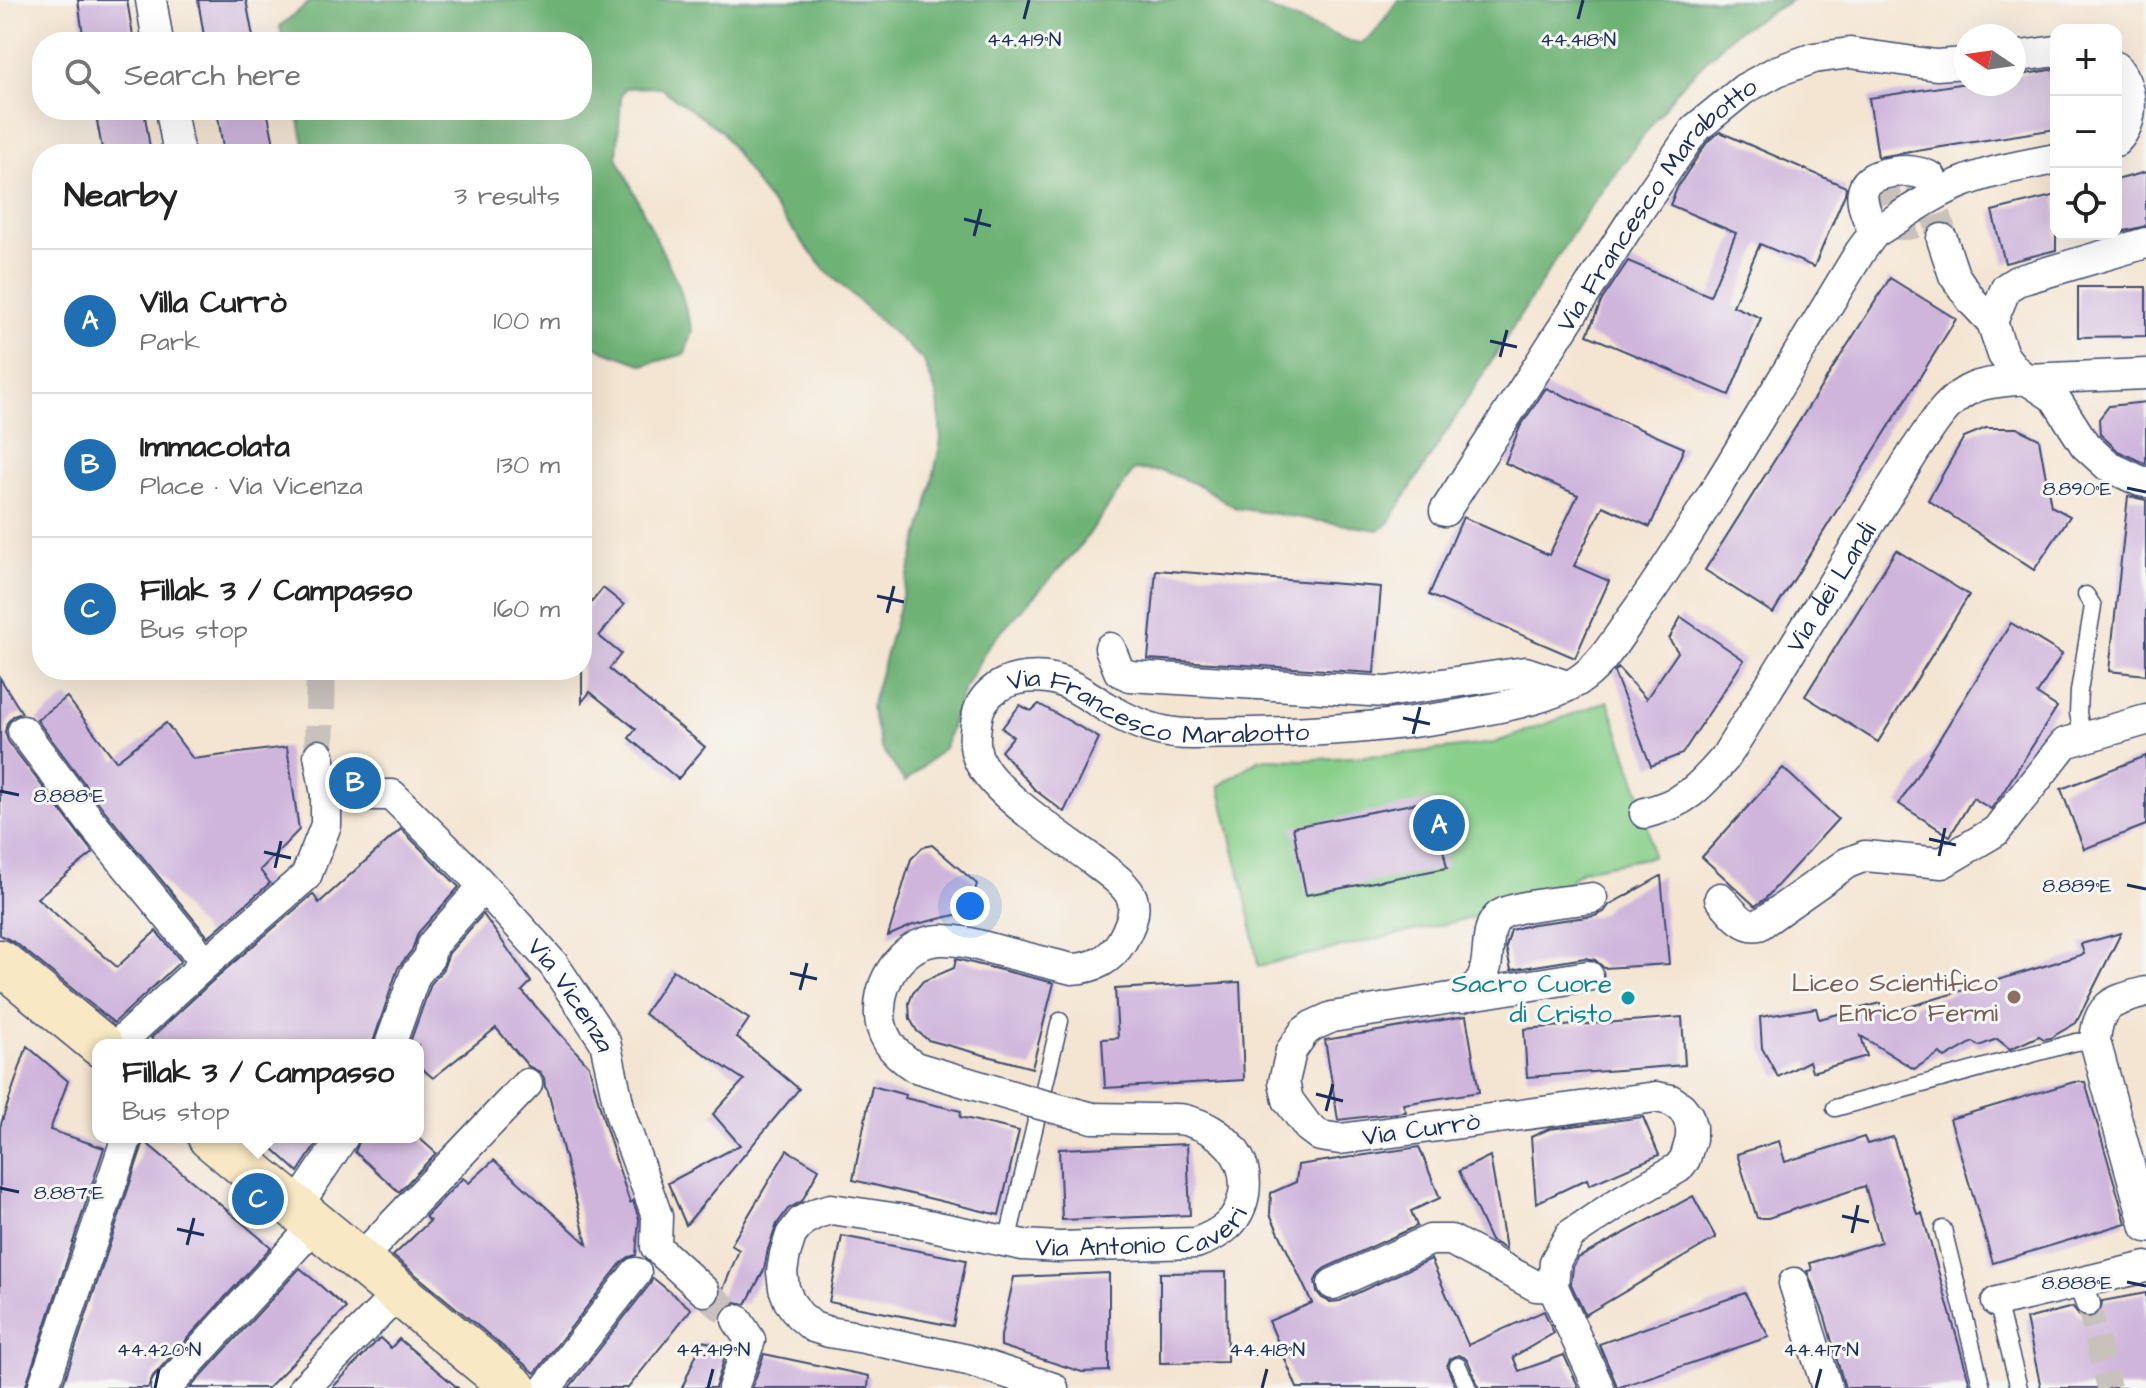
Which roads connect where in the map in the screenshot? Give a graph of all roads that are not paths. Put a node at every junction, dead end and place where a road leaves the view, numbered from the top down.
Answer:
1 (151, 0) edge
2 (156, 32) edge
3 (2050, 52) edge
4 (2026, 55) edge
5 (1954, 64) edge
6 (2122, 76) edge
7 (173, 120) edge
8 (2122, 134) edge
9 (177, 144) edge
10 (2050, 160) edge
11 (1931, 177) dead end
12 (1874, 233) junction
13 (1942, 239) tunnel mouth
14 (2146, 243) edge
15 (1992, 322) junction
16 (2146, 374) edge
17 (2026, 379) junction
18 (2146, 482) edge
19 (1445, 511) dead end
20 (2086, 595) dead end
21 (1110, 648) dead end
22 (1567, 686) junction
23 (2146, 720) edge
24 (23, 731) dead end
25 (2083, 738) junction
26 (319, 755) tunnel mouth
27 (326, 795) junction
28 (1645, 813) dead end
29 (1107, 871) joint
30 (483, 887) junction
31 (1592, 898) dead end
32 (1720, 898) dead end
33 (0, 962) edge
34 (206, 963) junction
35 (1588, 976) dead end
36 (2134, 995) edge
37 (1463, 997) junction
38 (1060, 1021) dead end
39 (94, 1039) edge
40 (124, 1039) edge
41 (392, 1039) edge
42 (2095, 1041) junction
43 (527, 1084) dead end
44 (1835, 1108) dead end
45 (125, 1143) edge
46 (217, 1143) edge
47 (340, 1143) edge
48 (306, 1216) junction
49 (2146, 1227) edge
50 (1943, 1229) dead end
51 (1007, 1242) junction
52 (359, 1260) junction
53 (2146, 1267) edge
54 (636, 1273) dead end
55 (1794, 1283) dead end
56 (1333, 1284) dead end
57 (1553, 1287) junction
58 (704, 1291) tunnel mouth
59 (399, 1293) junction
60 (1997, 1302) joint
61 (737, 1320) tunnel mouth
62 (1458, 1366) dead end
63 (43, 1388) edge
64 (166, 1388) edge
65 (304, 1388) edge
66 (514, 1388) edge
67 (546, 1388) edge
68 (733, 1388) edge
69 (1053, 1388) edge
70 (1468, 1388) edge
71 (1599, 1388) edge
72 (1827, 1388) edge
73 (1982, 1388) edge
74 (2019, 1388) edge

1 - 2 street
3 - 4 street
5 - 19 street, Via Francesco Marabotto
6 - 8 street
7 - 9 street
10 - 12 street, Via Francesco Marabotto
11 - 12 street
12 - 22 street, Via Francesco Marabotto
13 - 15 street
14 - 15 street
15 - 17 street
16 - 17 street, Via dei Landi
17 - 18 street
17 - 28 street, Via dei Landi
20 - 25 lane
21 - 22 street, Via Francesco Marabotto
22 - 29 street, Via Francesco Marabotto
23 - 25 street
24 - 34 street
25 - 32 street
26 - 27 street
27 - 30 street, Via Vicenza
27 - 34 street
29 - 51 street, Via Antonio Caveri, bridge
30 - 41 street
30 - 58 street, Via Vicenza
31 - 37 street
33 - 39 main road
34 - 40 street
35 - 37 street, Via Currò
36 - 42 street
37 - 57 street, Via Currò
38 - 51 lane
42 - 44 lane
42 - 49 street
43 - 52 street
45 - 63 street
46 - 48 main road
47 - 48 street
48 - 52 main road
48 - 64 street
50 - 73 lane
51 - 69 street, Via Antonio Caveri
52 - 59 main road
53 - 60 street
54 - 67 street
55 - 72 street
56 - 57 street
57 - 71 street
59 - 65 street
59 - 66 main road
60 - 74 lane
61 - 68 street
62 - 70 lane

